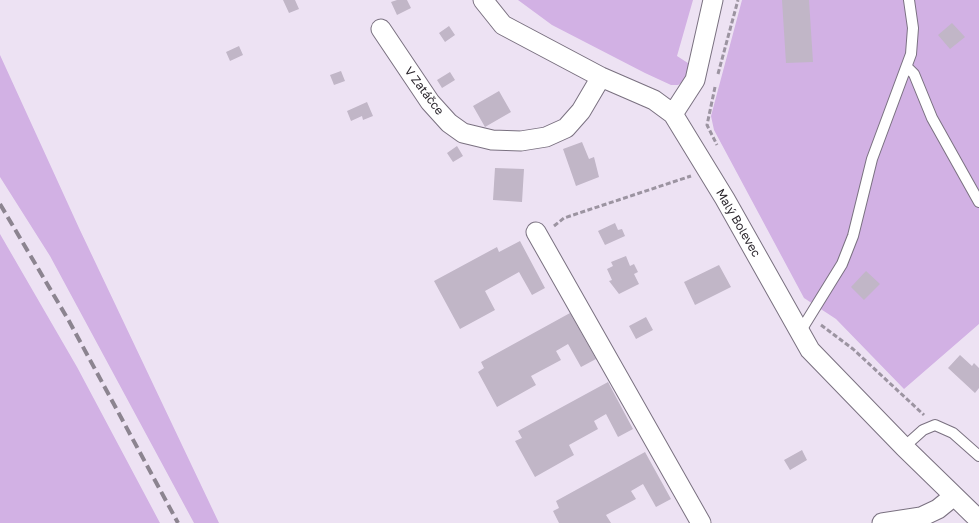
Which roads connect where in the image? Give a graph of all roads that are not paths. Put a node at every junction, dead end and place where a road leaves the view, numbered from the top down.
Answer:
1 (483, 0) edge
2 (713, 0) edge
3 (909, 0) edge
4 (381, 28) dead end
5 (907, 67) junction
6 (601, 77) junction
7 (673, 114) junction
8 (979, 202) edge
9 (538, 234) road end
10 (800, 332) junction
11 (904, 447) junction
12 (979, 456) edge
13 (954, 496) junction
14 (979, 520) edge
15 (905, 522) edge
16 (701, 523) edge
17 (882, 523) edge

1 - 6 street, Malý Bolevec
2 - 7 street
3 - 5 lane
4 - 6 street, V Zatáčce
5 - 8 lane
5 - 10 lane
6 - 7 street, Malý Bolevec
7 - 10 street, Malý Bolevec
9 - 16 street
10 - 11 street, Malý Bolevec
11 - 12 lane
11 - 13 street, Malý Bolevec
13 - 14 street, Malý Bolevec
13 - 15 street
15 - 17 street

